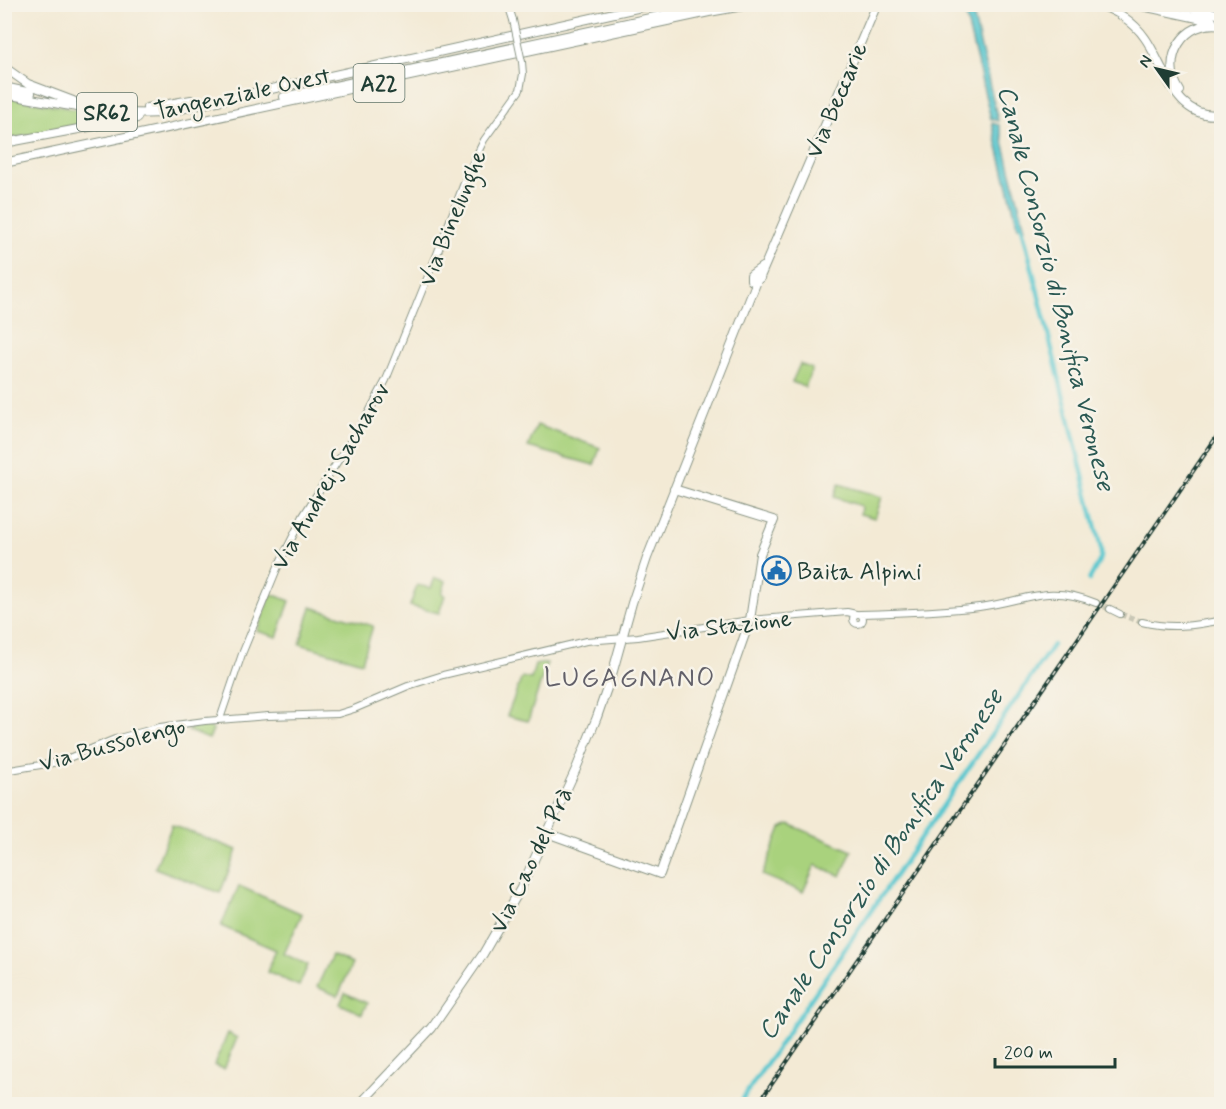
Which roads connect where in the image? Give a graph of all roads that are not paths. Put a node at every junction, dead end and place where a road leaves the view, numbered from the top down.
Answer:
1 (508, 4) edge
2 (634, 4) edge
3 (655, 4) edge
4 (715, 4) edge
5 (754, 4) edge
6 (877, 4) edge
7 (1095, 4) edge
8 (1134, 4) edge
9 (1173, 4) edge
10 (1221, 15) edge
11 (1221, 24) edge
12 (4, 67) edge
13 (4, 87) edge
14 (4, 94) edge
15 (73, 101) junction
16 (1221, 109) edge
17 (163, 113) junction
18 (1221, 114) edge
19 (4, 143) edge
20 (4, 158) edge
21 (4, 163) edge
22 (405, 335) joint
23 (692, 443) joint
24 (674, 489) junction
25 (1096, 603) tunnel mouth
26 (1110, 609) tunnel mouth
27 (837, 613) junction
28 (1120, 614) tunnel mouth
29 (860, 616) junction
30 (750, 620) junction
31 (1221, 620) edge
32 (1142, 622) tunnel mouth
33 (621, 638) junction
34 (220, 719) junction
35 (4, 771) edge
36 (548, 833) junction
37 (360, 1104) edge

1 - 22 street, Via Binelunghe, bridge
2 - 15 highway, Tangenziale Ovest / SR62
3 - 17 highway, Tangenziale Ovest / SR62
4 - 20 highway, A22
5 - 21 highway, A22
6 - 23 main road, Via Beccarie
7 - 18 highway
8 - 11 highway
9 - 10 highway
11 - 16 highway
12 - 15 highway
13 - 15 highway, Tangenziale Ovest / SR62
14 - 17 highway, Tangenziale Ovest / SR62
17 - 19 highway
22 - 34 street, Via Andreij Sacharov
23 - 24 main road, Via Cao del Prà
24 - 30 main road
24 - 33 main road, Via Cao del Prà
25 - 29 street, Via Stazione
26 - 28 street
27 - 29 street, Via Stazione
27 - 29 street, Via Stazione
27 - 30 street, Via Stazione
30 - 33 street, Via Stazione
30 - 36 main road
31 - 32 street
33 - 34 street, Via Stazione
33 - 36 main road, Via Cao del Prà
34 - 35 street, Via Bussolengo
36 - 37 main road, Via Cao del Prà

